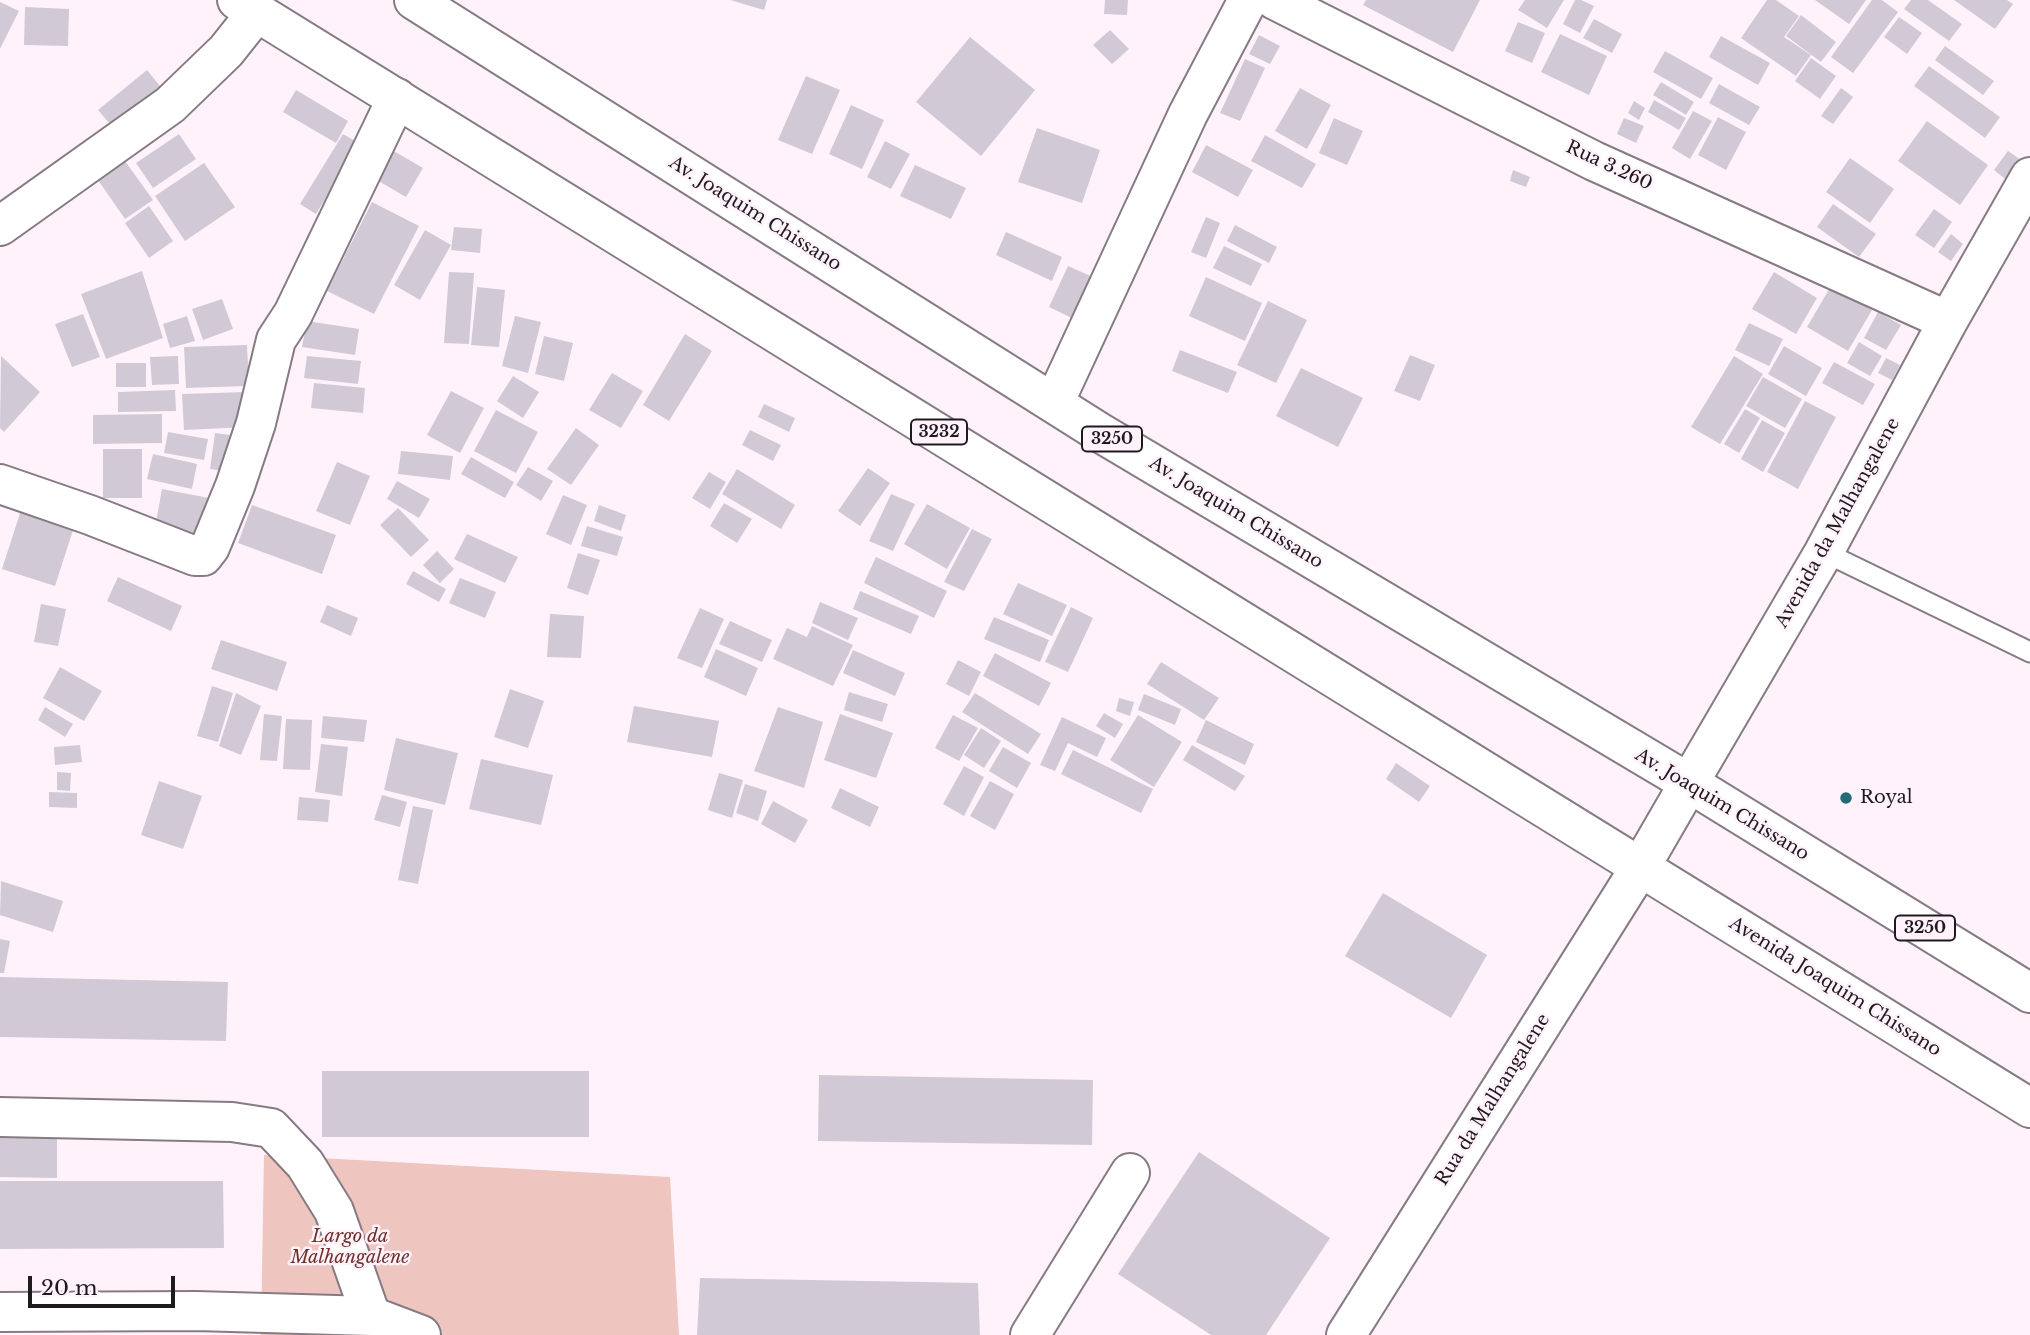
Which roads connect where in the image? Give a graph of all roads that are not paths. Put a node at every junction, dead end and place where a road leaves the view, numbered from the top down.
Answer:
1 (414, 0) edge
2 (1248, 0) edge
3 (1275, 0) edge
4 (247, 6) edge
5 (397, 98) junction
6 (2030, 177) edge
7 (0, 226) edge
8 (1948, 321) junction
9 (1054, 403) junction
10 (0, 484) edge
11 (1824, 552) junction
12 (2030, 652) edge
13 (1689, 783) junction
14 (1641, 866) junction
15 (2030, 993) edge
16 (2030, 1108) edge
17 (0, 1117) edge
18 (1130, 1172) dead end
19 (0, 1312) edge
20 (371, 1316) junction
21 (421, 1335) edge
22 (1030, 1335) edge
23 (1346, 1335) edge

1 - 9 street, Av. Joaquim Chissano / 3250
2 - 9 street
3 - 8 street, Rua 3.260
4 - 5 street, 3232
4 - 7 street
5 - 10 street
5 - 14 street, 3232
6 - 8 street, Avenida da Malhangalene
8 - 11 street, Avenida da Malhangalene
9 - 13 street, Av. Joaquim Chissano / 3250
11 - 12 lane
11 - 13 street, Avenida da Malhangalene
13 - 14 street, Avenida da Malhangalene
13 - 15 street, Av. Joaquim Chissano / 3250
14 - 16 street, Avenida Joaquim Chissano
14 - 23 street, Rua da Malhangalene
17 - 20 street
18 - 22 street
19 - 20 street
20 - 21 street

